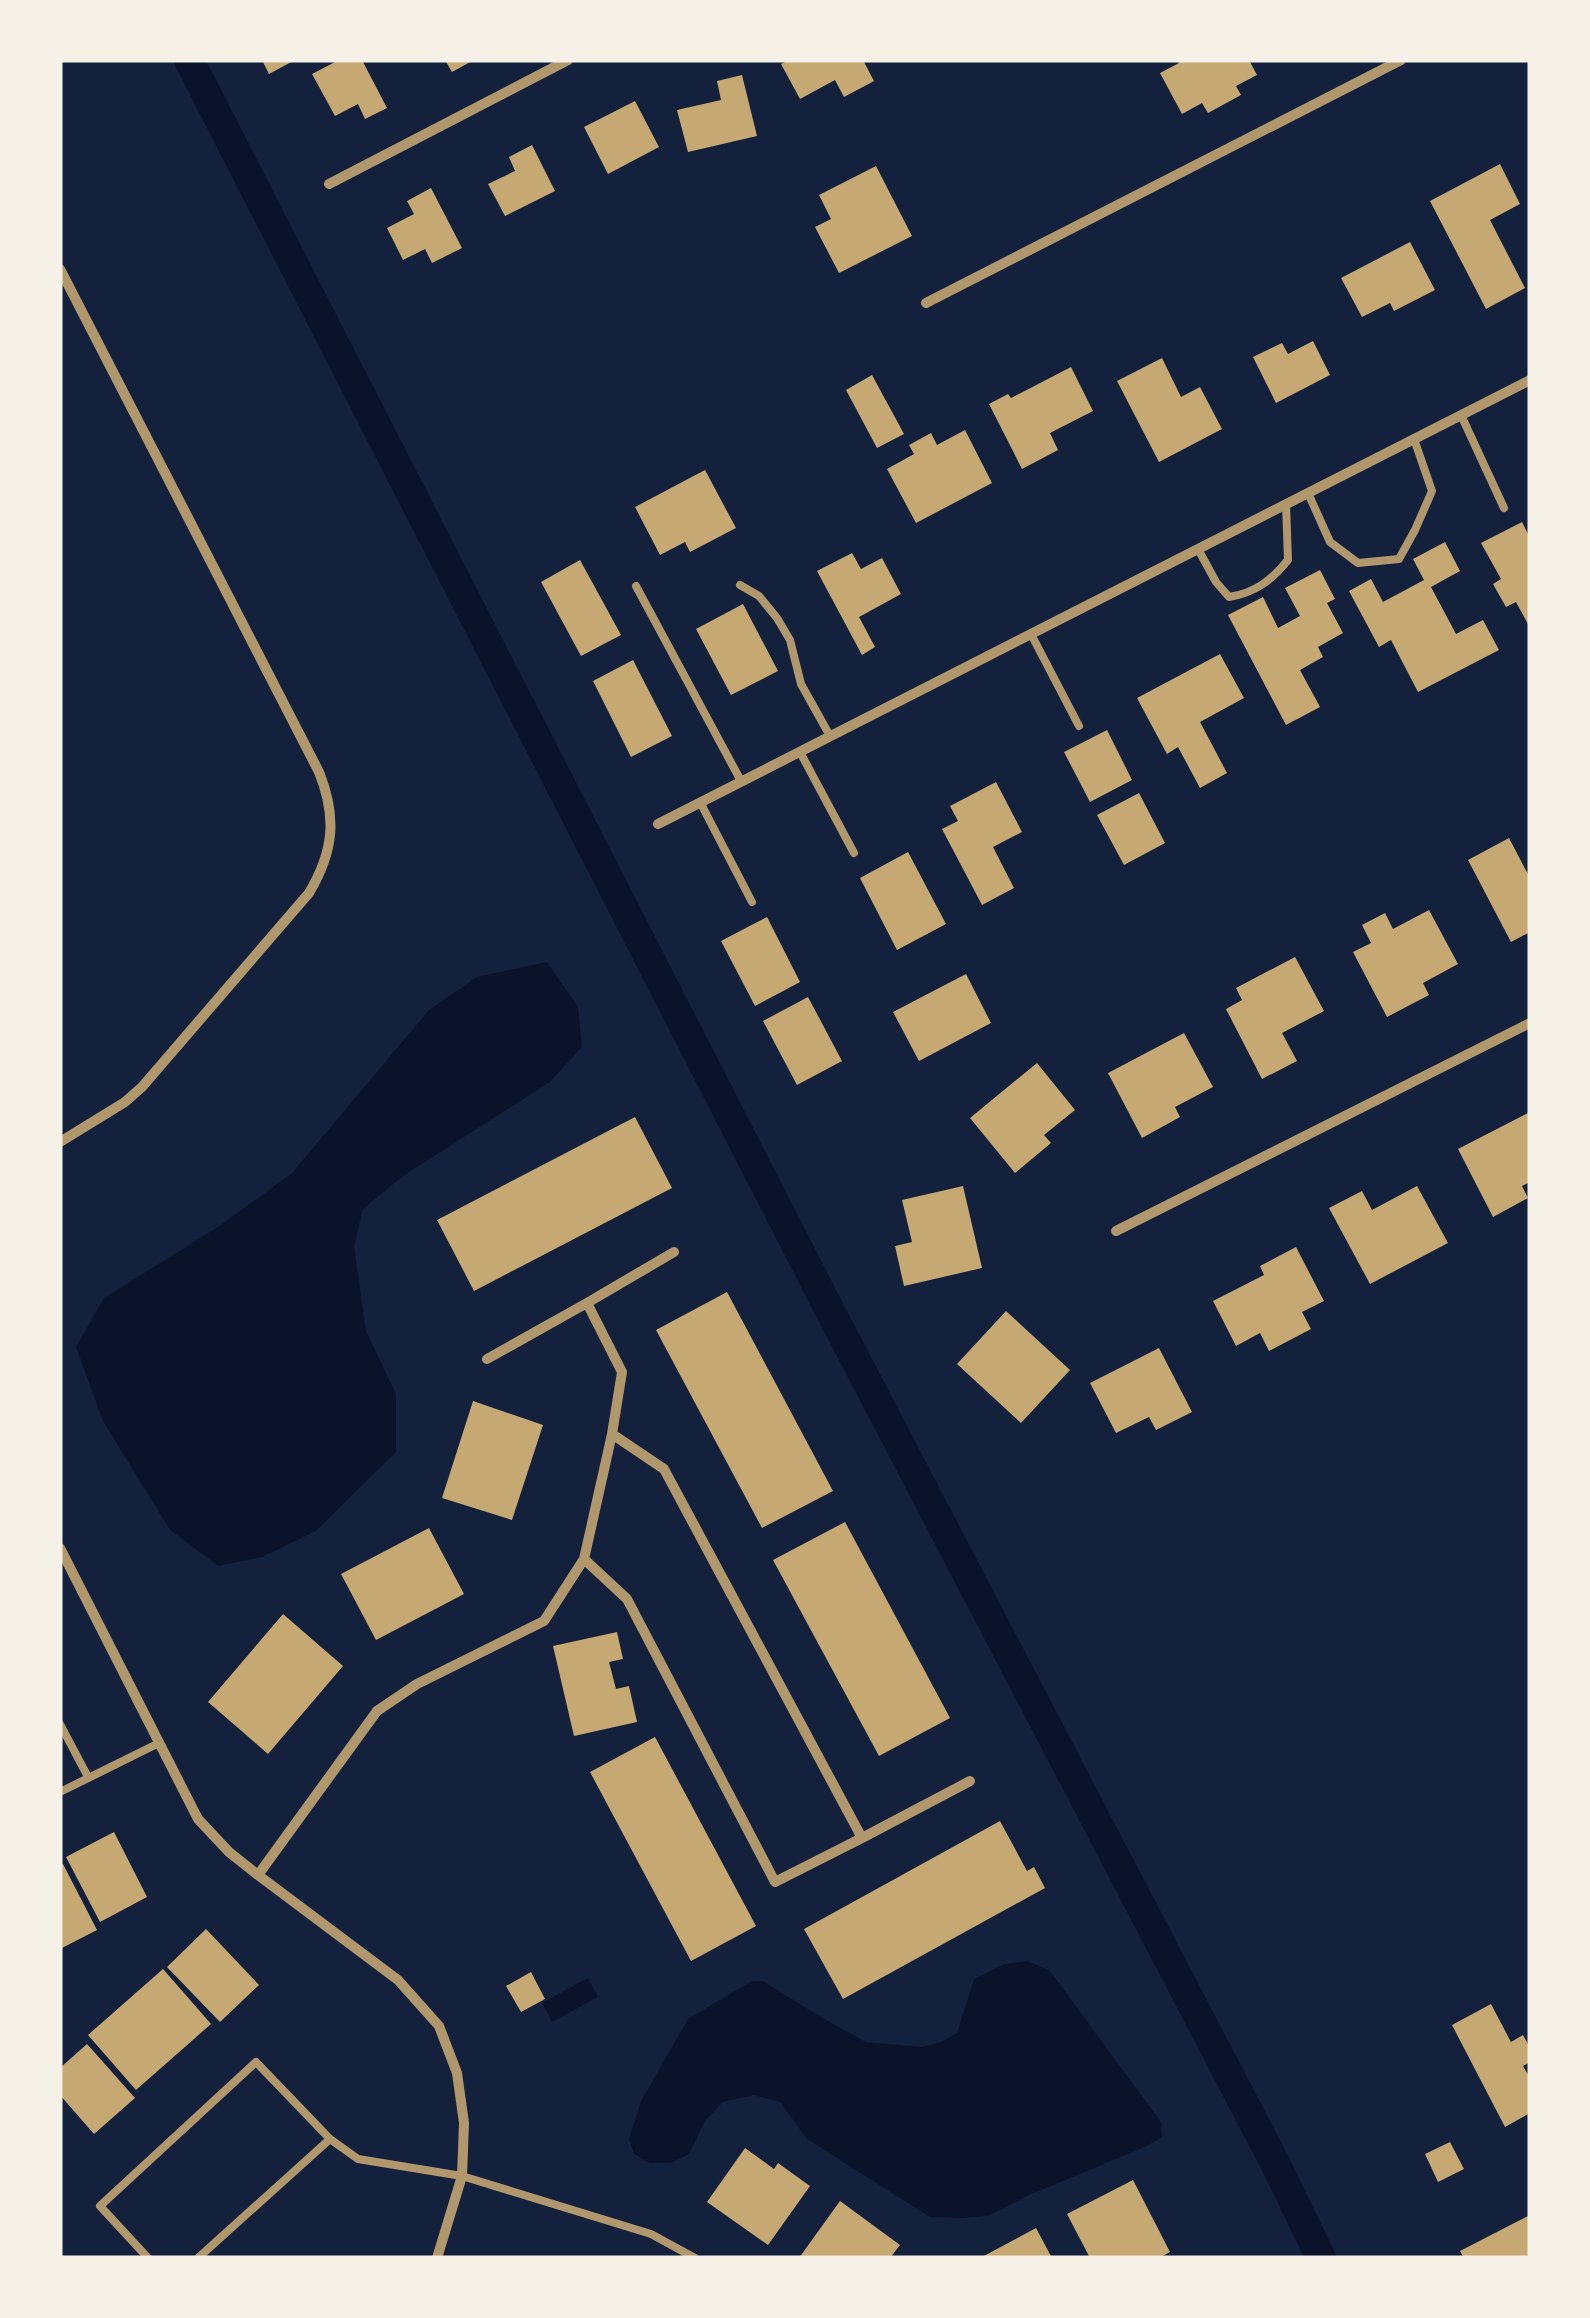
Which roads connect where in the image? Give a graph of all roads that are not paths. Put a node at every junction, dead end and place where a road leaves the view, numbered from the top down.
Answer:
1 (568, 60) edge
2 (1401, 60) edge
3 (329, 184) dead end
4 (60, 269) edge
5 (926, 303) dead end
6 (1530, 380) edge
7 (1461, 415) junction
8 (1414, 439) junction
9 (1308, 493) junction
10 (1286, 504) junction
11 (1504, 508) dead end
12 (1198, 549) junction
13 (740, 585) dead end
14 (636, 586) dead end
15 (1032, 634) junction
16 (1078, 726) dead end
17 (830, 736) junction
18 (800, 752) junction
19 (741, 781) junction
20 (700, 802) junction
21 (658, 824) dead end
22 (854, 852) dead end
23 (752, 902) dead end
24 (1530, 1022) edge
25 (60, 1142) edge
26 (1116, 1231) dead end
27 (674, 1252) dead end
28 (587, 1303) junction
29 (487, 1359) dead end
30 (612, 1434) junction
31 (60, 1548) edge
32 (584, 1560) junction
33 (60, 1724) edge
34 (159, 1742) junction
35 (88, 1777) junction
36 (970, 1781) dead end
37 (60, 1792) edge
38 (862, 1838) junction
39 (258, 1875) junction
40 (330, 2139) junction
41 (462, 2176) junction
42 (148, 2258) edge
43 (198, 2258) edge
44 (438, 2258) edge
45 (695, 2258) edge

1 - 3 street
2 - 5 street
4 - 25 street
6 - 7 street
7 - 8 street
7 - 11 lane
8 - 9 street
8 - 9 lane
9 - 10 street
10 - 12 street
10 - 12 lane
12 - 15 street
13 - 17 lane
14 - 19 lane
15 - 16 lane
15 - 17 street
17 - 18 street
18 - 19 street
18 - 22 lane
19 - 20 street
20 - 21 street
20 - 23 lane
24 - 26 street
27 - 28 street
28 - 29 street
28 - 30 street
30 - 32 street
30 - 38 street
31 - 34 street
32 - 38 street
32 - 39 street
33 - 35 lane
34 - 35 lane
34 - 39 street
35 - 37 lane
36 - 38 street
39 - 41 street
40 - 41 lane
40 - 42 lane
40 - 43 lane
41 - 44 street
41 - 45 lane

